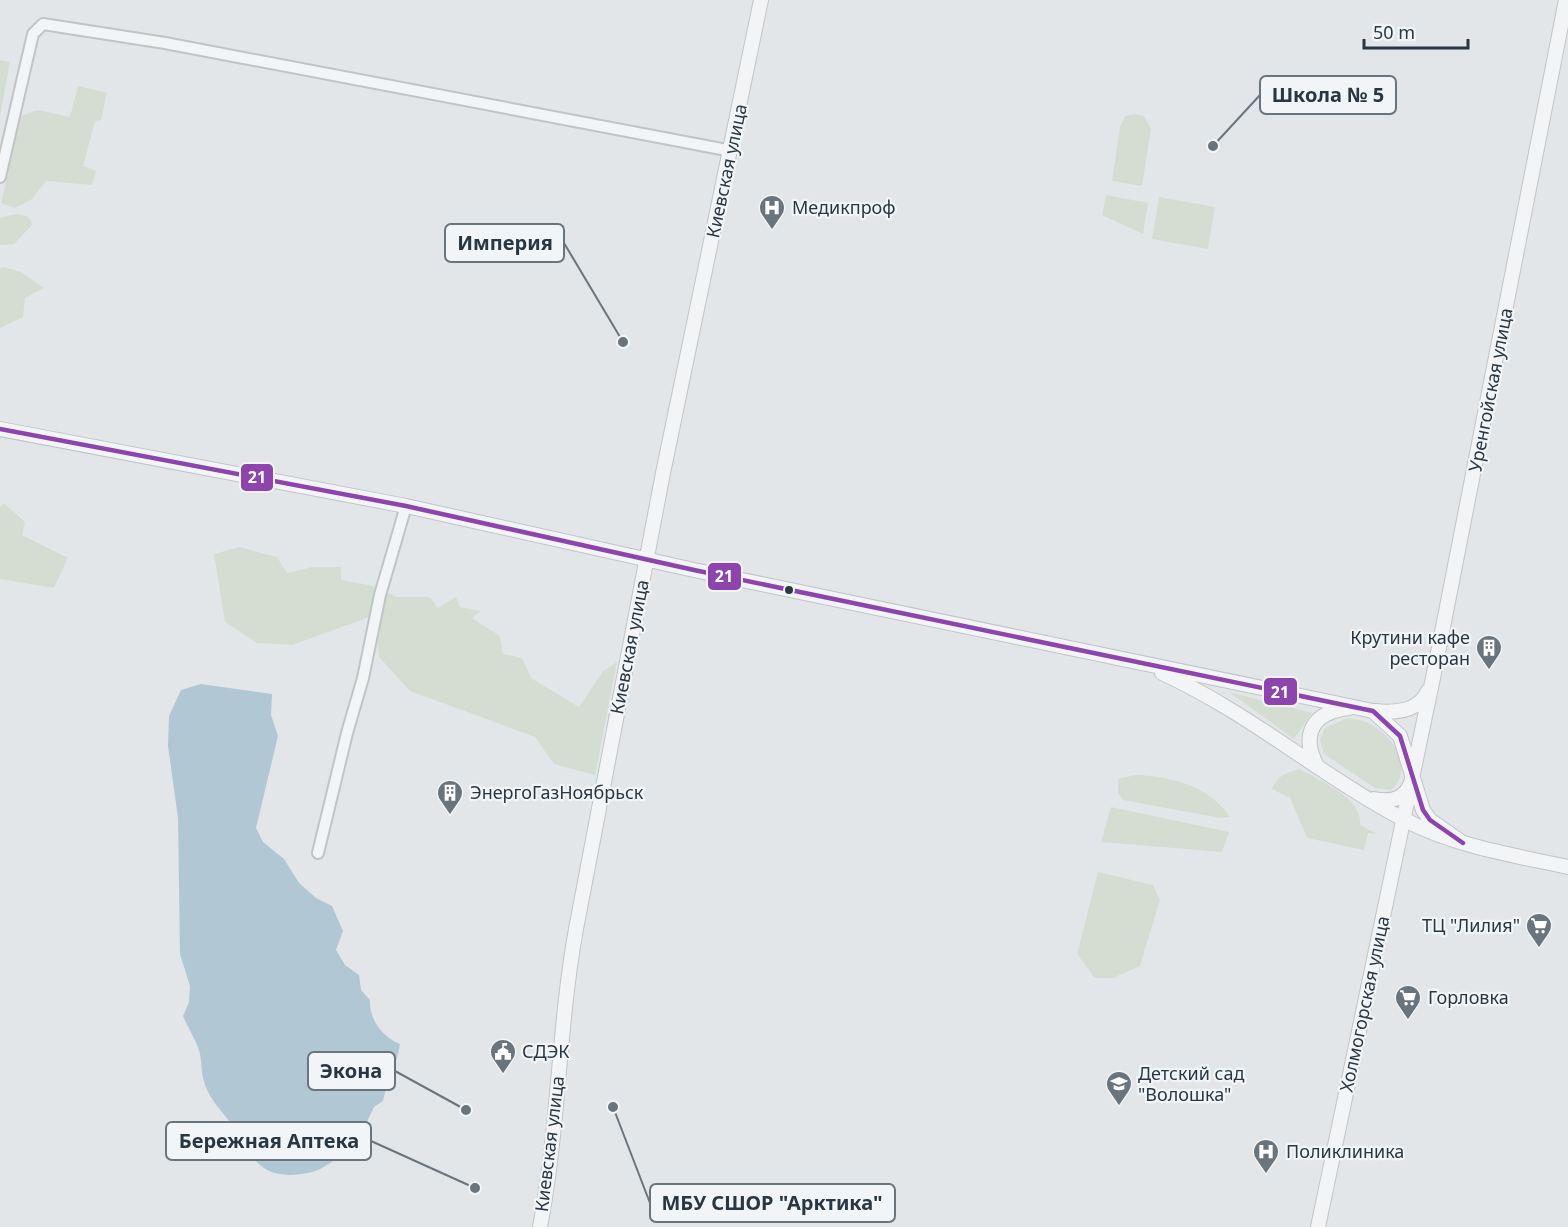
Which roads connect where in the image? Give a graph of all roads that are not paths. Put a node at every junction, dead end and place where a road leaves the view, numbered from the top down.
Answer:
1 (761, 0) edge
2 (1566, 0) edge
3 (732, 151) junction
4 (0, 177) edge
5 (0, 429) edge
6 (406, 506) junction
7 (646, 560) junction
8 (1144, 665) junction
9 (1433, 678) junction
10 (1368, 710) junction
11 (1317, 766) junction
12 (1412, 780) junction
13 (1361, 794) junction
14 (1404, 819) junction
15 (1463, 843) junction
16 (318, 853) dead end
17 (1568, 867) edge
18 (540, 1227) edge
19 (1318, 1227) edge

1 - 3 street, Киевская улица
2 - 9 street, Уренгойская улица
3 - 4 street
3 - 7 street, Киевская улица
5 - 6 street
6 - 7 street
6 - 16 street
7 - 8 street
7 - 18 street, Киевская улица
8 - 10 street
8 - 11 street
9 - 10 street
9 - 12 street, Уренгойская улица
10 - 11 street
10 - 12 street
11 - 13 street
12 - 13 street
12 - 14 street, Холмогорская улица
12 - 15 street
13 - 14 street
14 - 15 street
14 - 19 street, Холмогорская улица
15 - 17 street

